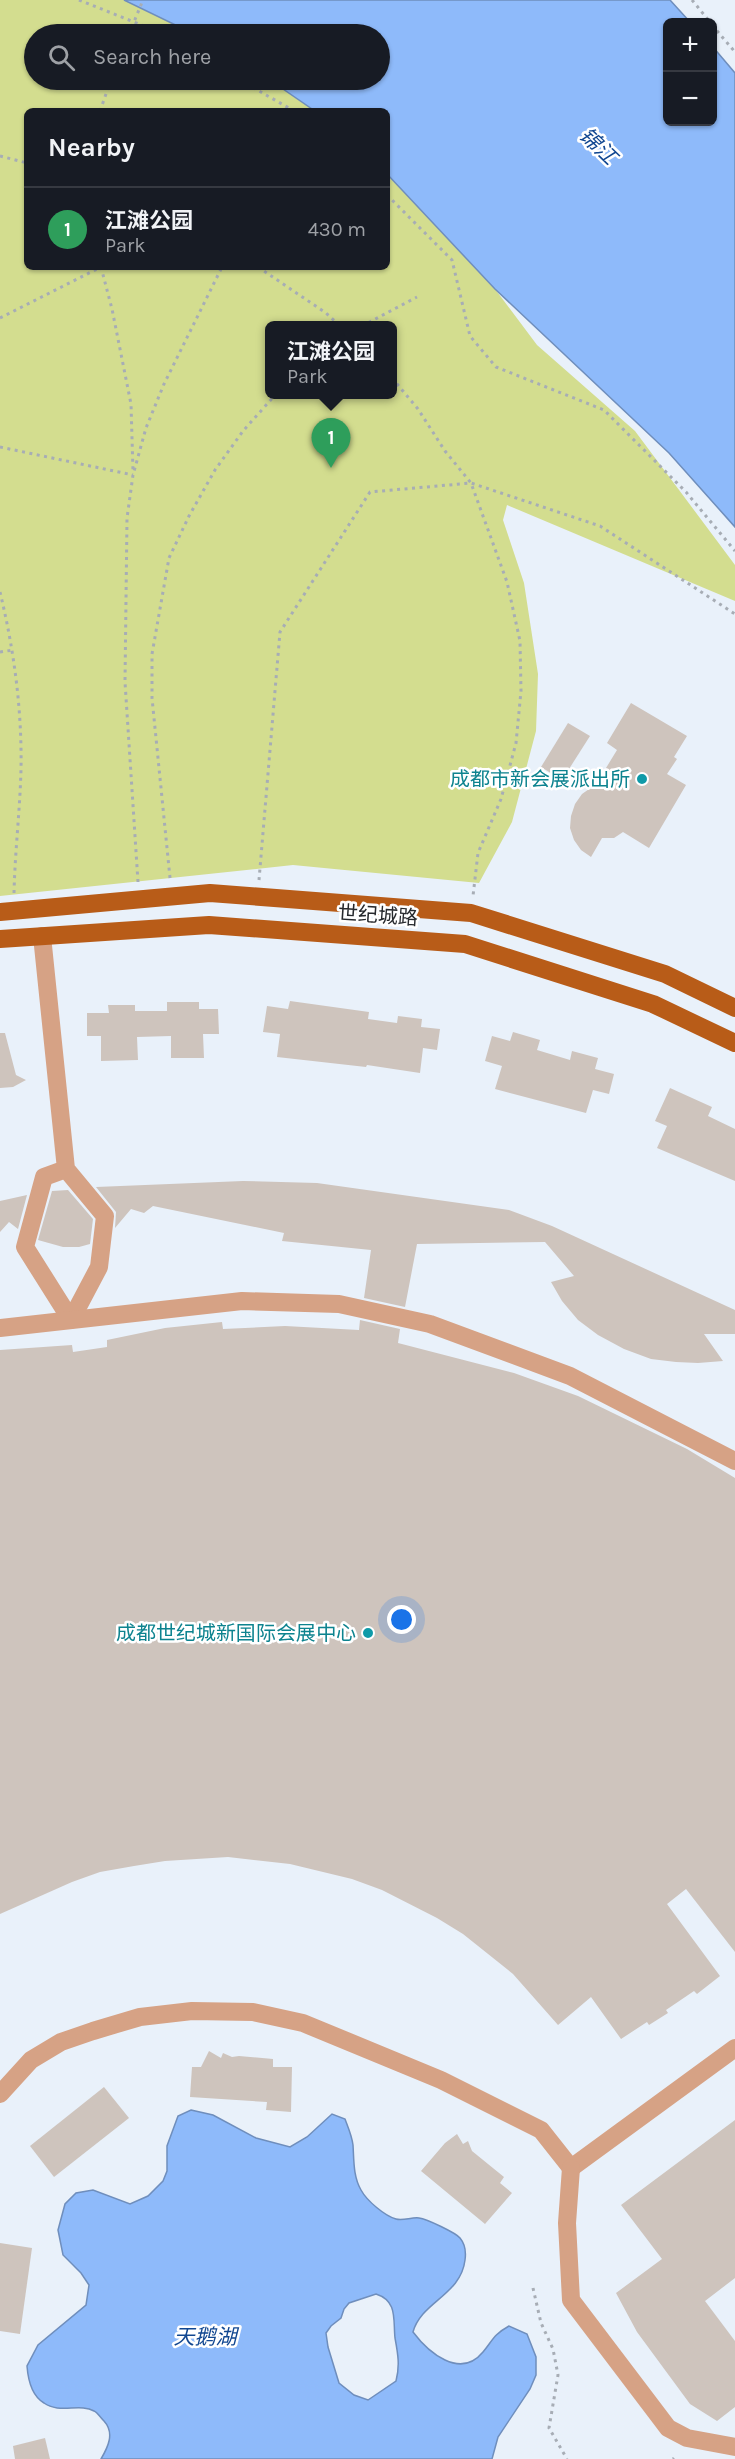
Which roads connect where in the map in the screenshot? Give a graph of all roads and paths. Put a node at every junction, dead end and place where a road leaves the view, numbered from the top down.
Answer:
1 (79, 0) edge
2 (143, 0) edge
3 (692, 0) edge
4 (706, 18) edge
5 (133, 24) edge
6 (139, 24) edge
7 (717, 31) edge
8 (735, 52) edge
9 (107, 90) edge
10 (257, 90) edge
11 (101, 108) edge
12 (289, 108) edge
13 (0, 156) edge
14 (24, 162) edge
15 (390, 198) edge
16 (95, 270) edge
17 (102, 270) edge
18 (221, 270) edge
19 (262, 270) edge
20 (417, 297) dead end
21 (0, 318) edge
22 (335, 321) edge
23 (371, 321) edge
24 (397, 383) edge
25 (272, 399) edge
26 (0, 447) edge
27 (133, 475) junction
28 (471, 483) junction
29 (735, 550) edge
30 (0, 592) edge
31 (735, 614) edge
32 (13, 650) junction
33 (0, 652) edge
34 (170, 879) dead end
35 (138, 882) dead end
36 (14, 894) dead end
37 (258, 897) junction
38 (0, 912) edge
39 (471, 913) junction
40 (42, 936) junction
41 (0, 939) edge
42 (735, 1008) edge
43 (735, 1043) edge
44 (66, 1169) junction
45 (71, 1320) junction
46 (0, 1328) edge
47 (735, 1461) edge
48 (735, 2048) edge
49 (0, 2094) edge
50 (571, 2168) junction
51 (533, 2289) dead end
52 (735, 2447) edge
53 (567, 2459) edge

1 - 6 path
2 - 5 path, bridge
3 - 4 path
7 - 8 path
9 - 11 path
10 - 12 path
13 - 14 path
15 - 29 path
16 - 21 path
17 - 27 path
18 - 27 path
19 - 22 path
20 - 23 path
24 - 28 path
25 - 34 path
26 - 27 path
27 - 35 path
28 - 31 path
28 - 37 path
28 - 39 path
30 - 32 path
32 - 33 path
32 - 36 path
37 - 38 main road, 世纪城路
37 - 39 main road, 世纪城路
39 - 42 main road, 世纪城路
40 - 41 main road, 世纪城路
40 - 43 main road, 世纪城路
40 - 44 street
44 - 45 street
44 - 45 street
45 - 46 street
45 - 47 street
48 - 50 street
49 - 50 street
50 - 52 street
51 - 53 path

